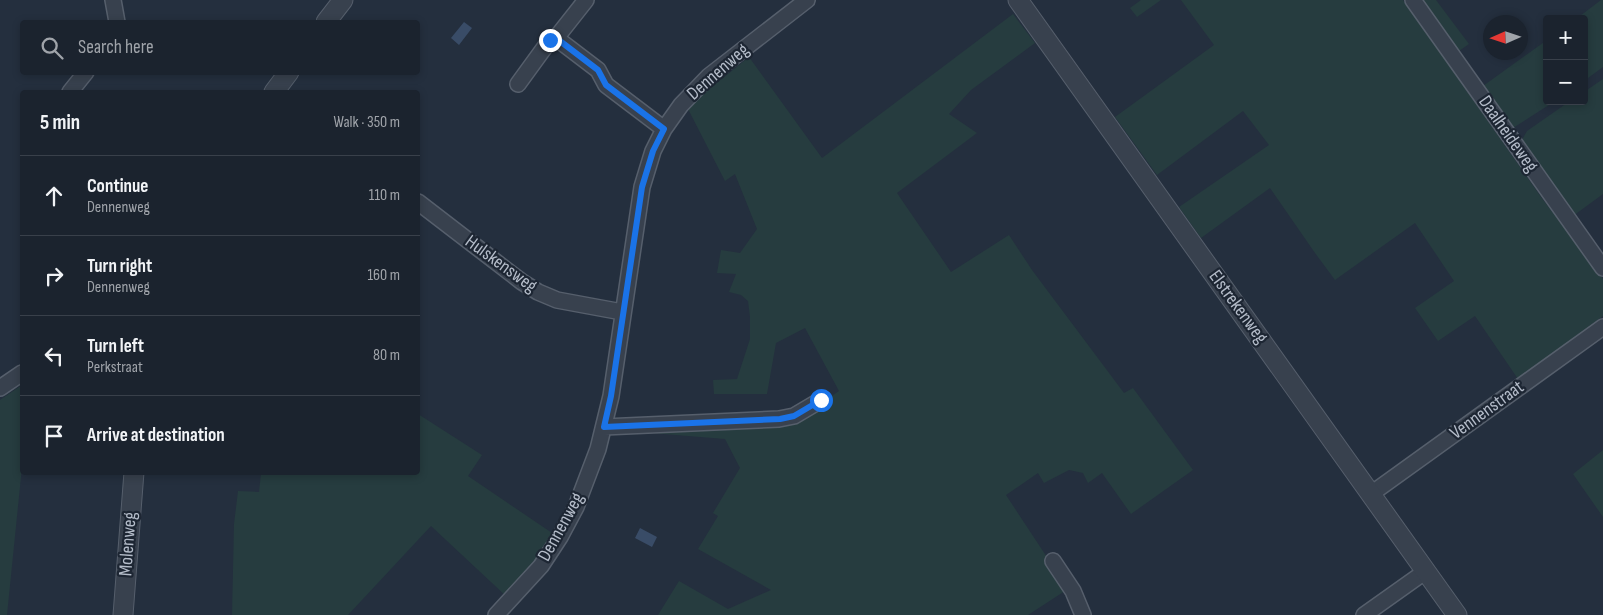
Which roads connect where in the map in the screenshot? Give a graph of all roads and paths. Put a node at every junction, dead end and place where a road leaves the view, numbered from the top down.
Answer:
1 (113, 0) edge
2 (342, 0) edge
3 (586, 0) edge
4 (807, 0) edge
5 (1018, 0) edge
6 (1413, 0) edge
7 (117, 20) edge
8 (327, 20) edge
9 (556, 38) junction
10 (84, 75) edge
11 (287, 75) edge
12 (518, 84) dead end
13 (72, 90) edge
14 (276, 90) edge
15 (664, 129) junction
16 (420, 204) edge
17 (1603, 268) edge
18 (622, 312) junction
19 (1603, 327) edge
20 (20, 373) edge
21 (0, 388) edge
22 (821, 400) dead end
23 (604, 427) junction
24 (134, 475) edge
25 (1371, 494) junction
26 (1053, 562) dead end
27 (1426, 571) junction
28 (123, 615) edge
29 (496, 615) edge
30 (1083, 615) edge
31 (1364, 615) edge
32 (1457, 615) edge

1 - 7 street
2 - 8 street
3 - 9 street
4 - 15 street, Dennenweg
5 - 25 street, Elstrekenweg
6 - 17 street, Daalheideweg
9 - 12 street
9 - 15 street
10 - 13 street
11 - 14 street
15 - 18 street, Dennenweg
16 - 18 street, Hulskensweg
18 - 23 street, Dennenweg
19 - 25 street, Vennenstraat
20 - 21 street
22 - 23 street
23 - 29 street, Dennenweg
24 - 28 street, Molenweg
25 - 27 street, Elstrekenweg
26 - 30 street
27 - 31 street
27 - 32 street, Elstrekenweg

